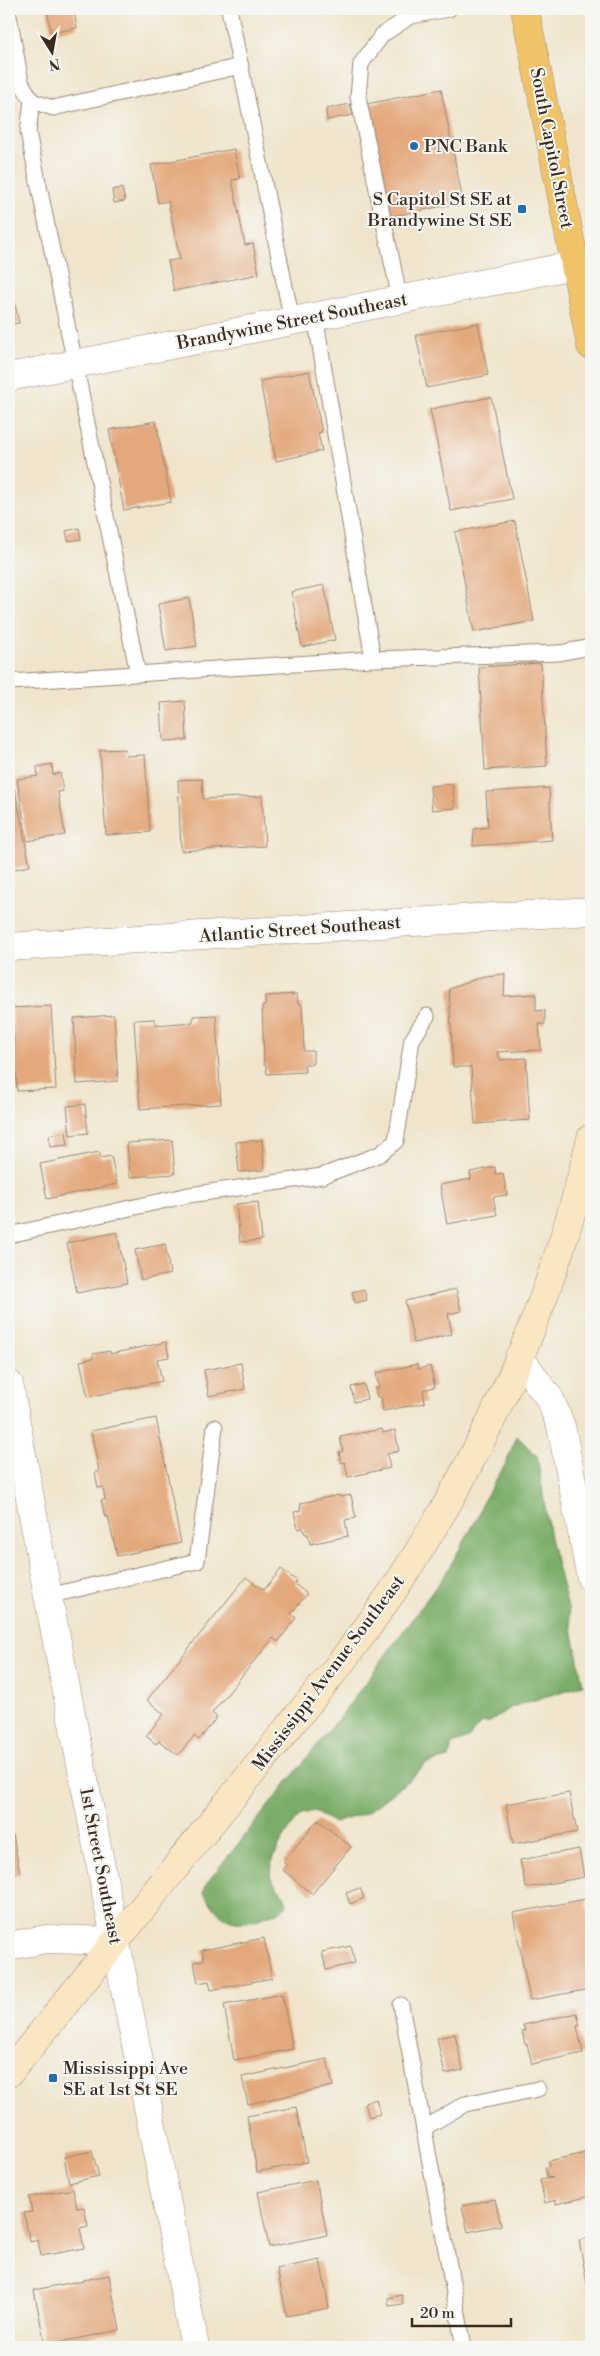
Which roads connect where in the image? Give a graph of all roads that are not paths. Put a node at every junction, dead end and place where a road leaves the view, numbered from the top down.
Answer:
1 (230, 9) edge
2 (449, 9) edge
3 (525, 9) edge
4 (9, 16) edge
5 (241, 66) junction
6 (32, 101) junction
7 (575, 265) junction
8 (400, 300) junction
9 (304, 319) junction
10 (590, 338) edge
11 (76, 363) junction
12 (9, 377) edge
13 (591, 648) edge
14 (373, 659) junction
15 (138, 674) junction
16 (9, 682) edge
17 (591, 911) edge
18 (9, 947) edge
19 (427, 1016) dead end
20 (591, 1138) edge
21 (9, 1235) edge
22 (519, 1357) junction
23 (10, 1401) edge
24 (215, 1427) dead end
25 (591, 1578) edge
26 (48, 1596) junction
27 (116, 1941) junction
28 (9, 1946) edge
29 (401, 2006) dead end
30 (9, 2073) edge
31 (538, 2089) dead end
32 (424, 2128) junction
33 (195, 2347) edge
34 (464, 2347) edge

1 - 5 lane
2 - 8 lane
3 - 7 main road, South Capitol Street
4 - 6 lane
5 - 6 lane
5 - 9 lane
6 - 11 lane
7 - 8 street, Brandywine Street Southeast
7 - 10 main road, South Capitol Street
8 - 9 street, Brandywine Street Southeast
9 - 11 street, Brandywine Street Southeast
9 - 14 lane
11 - 12 street, Brandywine Street Southeast
11 - 15 lane
13 - 14 lane
14 - 15 lane
15 - 16 lane
17 - 18 street, Atlantic Street Southeast
19 - 21 lane
20 - 22 main road, Mississippi Avenue Southeast
22 - 25 street
22 - 27 main road, Mississippi Avenue Southeast
23 - 26 street, 1st Street Southeast
24 - 26 lane
26 - 27 street, 1st Street Southeast
27 - 28 street
27 - 30 main road, Mississippi Avenue Southeast
27 - 33 street, 1st Street Southeast
29 - 32 lane
31 - 32 lane
32 - 34 lane

